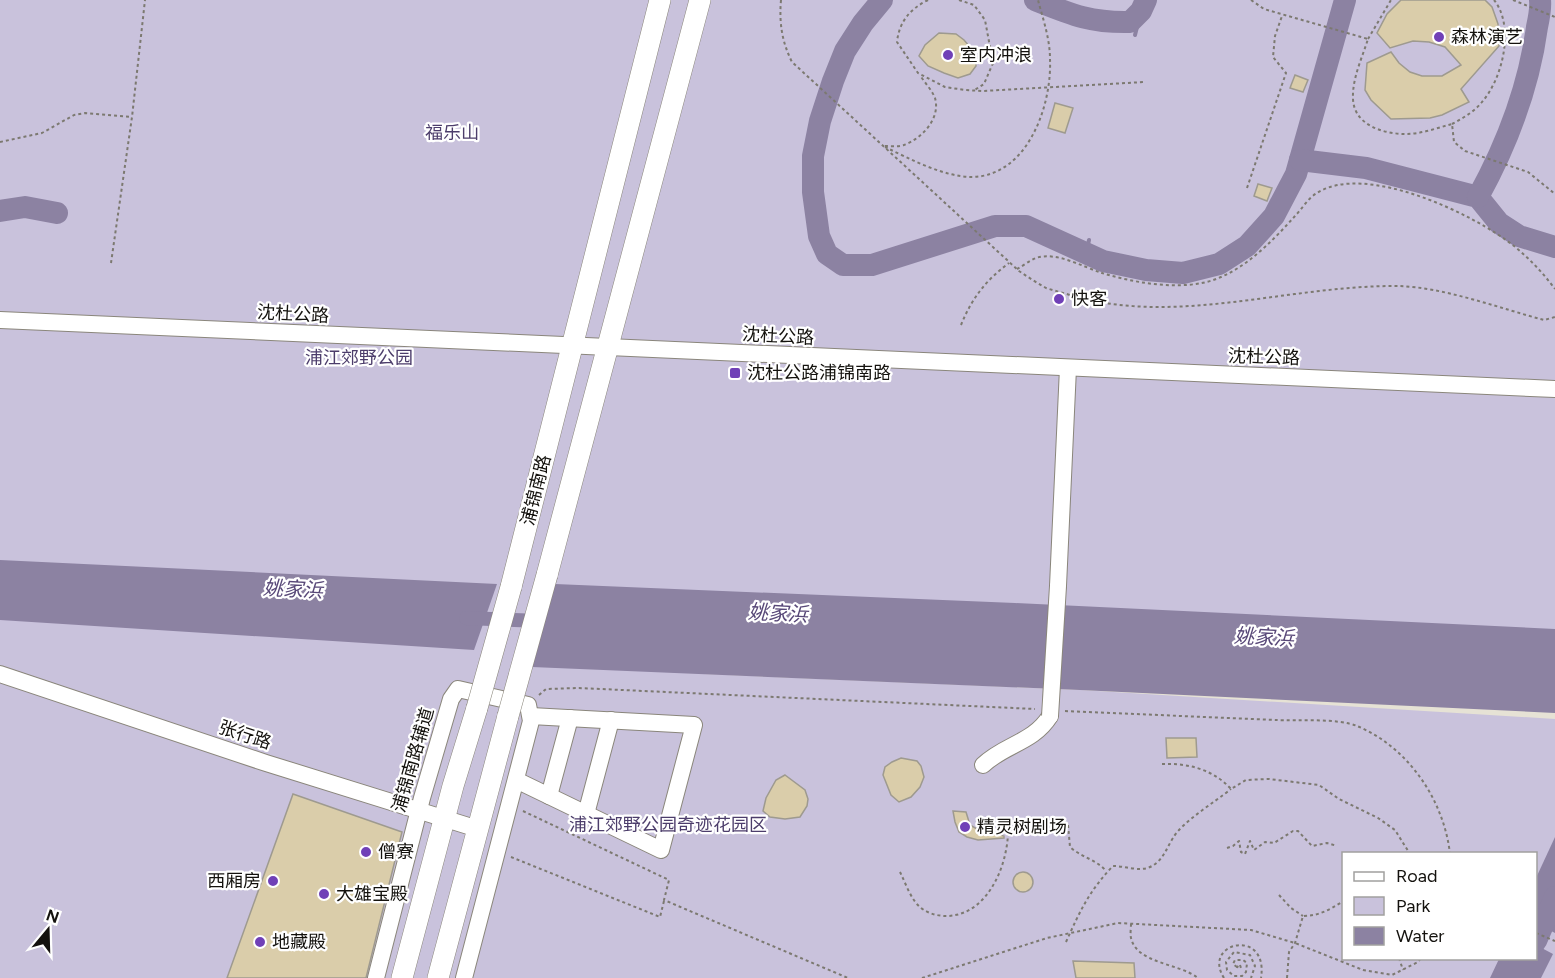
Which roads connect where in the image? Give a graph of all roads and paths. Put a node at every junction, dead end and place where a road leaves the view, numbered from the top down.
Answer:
1 (145, 0) edge
2 (660, 0) edge
3 (700, 0) edge
4 (781, 0) edge
5 (927, 0) edge
6 (959, 0) edge
7 (1038, 0) edge
8 (1251, 0) edge
9 (1391, 0) edge
10 (1494, 0) edge
11 (1512, 0) edge
12 (1282, 16) junction
13 (1555, 17) edge
14 (1368, 39) junction
15 (918, 73) junction
16 (1145, 81) dead end
17 (1047, 87) junction
18 (973, 91) junction
19 (132, 117) junction
20 (1452, 124) junction
21 (0, 142) edge
22 (882, 146) junction
23 (1247, 188) dead end
24 (1555, 194) edge
25 (1009, 262) junction
26 (111, 263) dead end
27 (1017, 269) junction
28 (1555, 289) edge
29 (1555, 317) edge
30 (0, 320) edge
31 (961, 326) dead end
32 (572, 346) junction
33 (606, 348) junction
34 (1068, 368) junction
35 (1555, 389) edge
36 (0, 674) edge
37 (530, 711) junction
38 (1050, 712) junction
39 (570, 718) junction
40 (611, 720) junction
41 (1162, 764) dead end
42 (983, 765) dead end
43 (516, 780) junction
44 (1231, 789) junction
45 (549, 796) junction
46 (515, 807) dead end
47 (419, 809) junction
48 (586, 814) junction
49 (445, 818) junction
50 (1008, 824) dead end
51 (1068, 825) dead end
52 (478, 829) junction
53 (1336, 846) dead end
54 (1227, 848) dead end
55 (497, 852) junction
56 (1409, 852) edge
57 (1450, 852) edge
58 (900, 872) dead end
59 (1107, 872) junction
60 (1279, 895) dead end
61 (664, 900) junction
62 (1342, 902) dead end
63 (1303, 916) junction
64 (1131, 924) junction
65 (1070, 933) junction
66 (1537, 933) edge
67 (1555, 941) edge
68 (1066, 942) dead end
69 (1295, 943) junction
70 (1400, 960) edge
71 (1420, 960) edge
72 (1237, 967) dead end
73 (1403, 970) junction
74 (1392, 977) edge
75 (376, 978) edge
76 (402, 978) edge
77 (438, 978) edge
78 (464, 978) edge
79 (848, 978) edge
80 (922, 978) edge
81 (1198, 978) edge
82 (1224, 978) edge
83 (1251, 978) edge
84 (1261, 978) edge
85 (1287, 978) edge

1 - 19 path
2 - 32 main road, 浦锦南路
3 - 33 main road
4 - 22 path
5 - 15 path
6 - 18 path
7 - 17 path
8 - 12 path
9 - 14 path
10 - 20 path
11 - 13 path
12 - 14 path
12 - 23 path
14 - 20 path
15 - 18 path
15 - 22 path
16 - 17 path
17 - 18 path
17 - 22 path
19 - 21 path
19 - 26 path
20 - 24 path
22 - 25 path
25 - 27 path
25 - 31 path
27 - 28 path
27 - 29 path
30 - 32 street, 沈杜公路
32 - 33 street, 沈杜公路
32 - 49 main road, 浦锦南路, bridge
33 - 34 street, 沈杜公路
33 - 52 main road, bridge
34 - 35 street, 沈杜公路
34 - 38 street, bridge
36 - 47 street, 张行路
37 - 38 path
37 - 39 street
37 - 43 street
37 - 47 street, 浦锦南路辅道
38 - 42 street
38 - 57 path
39 - 40 street
39 - 45 street
40 - 48 street
40 - 48 street
41 - 44 path
43 - 45 street
43 - 55 street
44 - 56 path
44 - 59 path
45 - 48 street
46 - 61 path
47 - 49 street, 张行路
47 - 75 street, 浦锦南路辅道
49 - 52 street, 张行路
49 - 76 main road, 浦锦南路
50 - 58 path
51 - 59 path
52 - 77 main road
53 - 54 path
55 - 61 path
55 - 78 street
59 - 65 path
60 - 63 path
61 - 79 path
62 - 63 path
63 - 69 path
64 - 65 path
64 - 69 path
64 - 81 path
65 - 68 path
65 - 80 path
66 - 67 path
69 - 74 path
69 - 85 path
70 - 73 path
71 - 73 path
72 - 83 path
73 - 74 path
82 - 84 path

